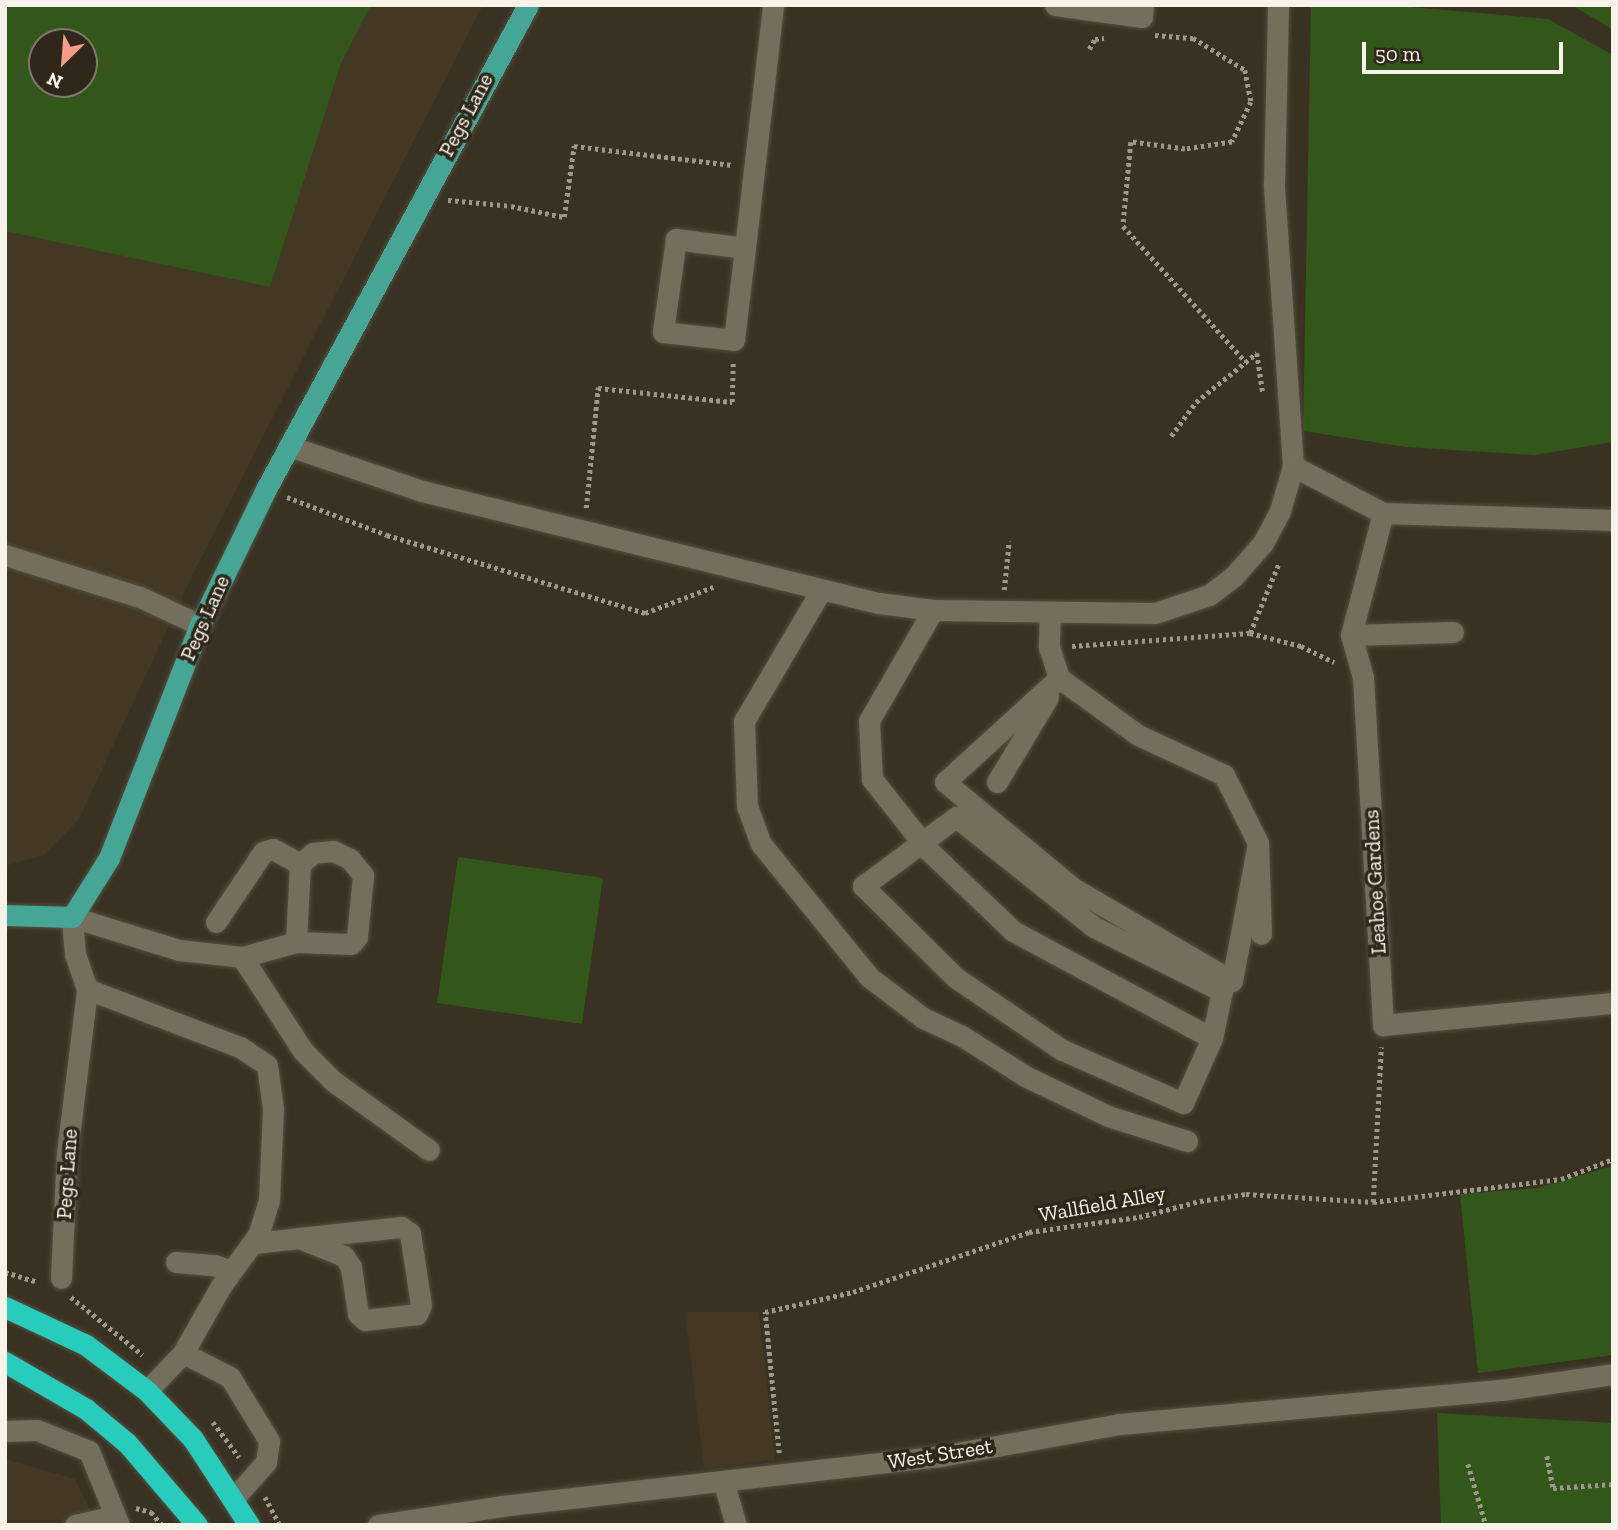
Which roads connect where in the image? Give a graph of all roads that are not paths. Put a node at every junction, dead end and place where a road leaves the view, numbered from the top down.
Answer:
1 (528, 5) edge
2 (773, 5) edge
3 (1055, 5) edge
4 (1143, 5) edge
5 (1278, 5) edge
6 (1078, 7) edge
7 (745, 248) junction
8 (289, 446) junction
9 (1293, 466) junction
10 (1383, 513) junction
11 (1613, 520) edge
12 (5, 555) edge
13 (820, 592) junction
14 (933, 610) junction
15 (1050, 612) junction
16 (200, 625) junction
17 (1454, 632) dead end
18 (1351, 635) junction
19 (1059, 678) junction
20 (998, 782) dead end
21 (920, 839) junction
22 (1258, 843) junction
23 (300, 864) junction
24 (5, 915) edge
25 (72, 917) junction
26 (216, 922) dead end
27 (1261, 933) dead end
28 (296, 942) junction
29 (242, 957) junction
30 (87, 989) junction
31 (1613, 1003) edge
32 (1212, 1038) junction
33 (1187, 1141) dead end
34 (429, 1150) dead end
35 (299, 1238) junction
36 (254, 1243) junction
37 (176, 1262) dead end
38 (231, 1271) junction
39 (61, 1278) dead end
40 (5, 1307) edge
41 (183, 1353) junction
42 (5, 1363) edge
43 (1613, 1374) edge
44 (147, 1391) junction
45 (5, 1431) edge
46 (724, 1484) junction
47 (234, 1498) junction
48 (459, 1519) edge
49 (117, 1520) edge
50 (402, 1522) edge
51 (75, 1525) edge
52 (197, 1525) edge
53 (249, 1525) edge
54 (378, 1525) edge
55 (736, 1525) edge

1 - 8 main road, Pegs Lane
2 - 7 street
3 - 6 street
4 - 6 street
5 - 9 street
7 - 7 street
8 - 13 street
8 - 16 main road, Pegs Lane
9 - 10 street
9 - 15 street
10 - 11 street
10 - 18 street
12 - 16 street
13 - 14 street
13 - 33 street
14 - 15 street
14 - 21 street
15 - 19 street
16 - 25 main road, Pegs Lane
17 - 18 street
18 - 31 street, Leahoe Gardens
19 - 20 street
19 - 22 street
19 - 22 street
21 - 32 street
21 - 32 street
21 - 32 street
22 - 27 street
23 - 26 street
23 - 28 street
23 - 28 street
24 - 25 main road
25 - 29 street
25 - 30 street, Pegs Lane
28 - 29 street
29 - 34 street
30 - 36 street
30 - 39 street, Pegs Lane
35 - 35 street
35 - 36 street
36 - 38 street
37 - 38 street
38 - 41 street
40 - 44 highway
41 - 44 street
41 - 47 street
42 - 52 highway
43 - 46 street, West Street
44 - 47 highway
45 - 49 street
46 - 48 street, West Street
46 - 55 street
47 - 53 highway
48 - 50 street, West Street
49 - 51 street
50 - 54 street, West Street

